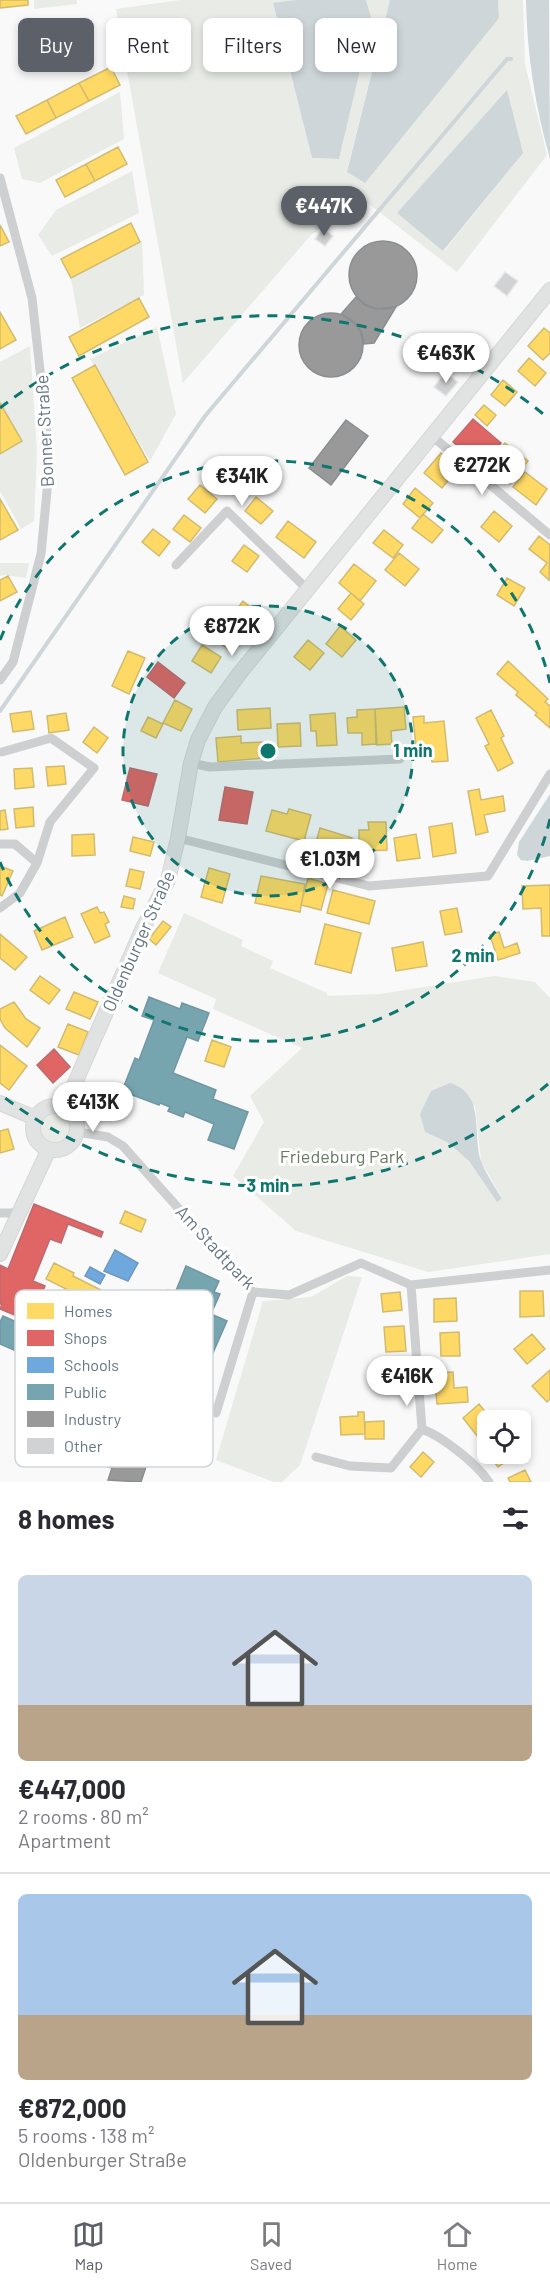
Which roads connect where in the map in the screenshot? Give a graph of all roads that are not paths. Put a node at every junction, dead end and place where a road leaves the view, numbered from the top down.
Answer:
1 (0, 178) edge
2 (550, 290) edge
3 (432, 436) junction
4 (550, 535) edge
5 (176, 565) dead end
6 (308, 588) junction
7 (0, 680) edge
8 (2, 752) dead end
9 (400, 759) dead end
10 (191, 763) junction
11 (550, 774) edge
12 (178, 838) junction
13 (0, 844) edge
14 (37, 863) junction
15 (0, 908) edge
16 (0, 1103) edge
17 (64, 1108) junction
18 (35, 1118) junction
19 (77, 1132) junction
20 (49, 1149) junction
21 (0, 1213) edge
22 (19, 1213) junction
23 (0, 1254) edge
24 (550, 1270) edge
25 (411, 1285) junction
26 (253, 1292) junction
27 (216, 1413) dead end
28 (422, 1429) junction
29 (316, 1457) dead end
30 (489, 1482) edge

1 - 7 street, Bonner Straße
2 - 3 street, Oldenburger Straße
3 - 4 street
3 - 6 street, Oldenburger Straße
5 - 6 street
6 - 10 street, Oldenburger Straße
8 - 14 street
9 - 10 street
10 - 12 street, Oldenburger Straße
11 - 12 street
12 - 17 street, Oldenburger Straße
13 - 14 street
14 - 15 street
16 - 18 street
17 - 18 street
17 - 19 street
18 - 20 street
19 - 20 street
19 - 26 street, Am Stadtpark
20 - 22 street
21 - 22 street
22 - 23 street
24 - 25 street, Am Stadtpark
25 - 26 street, Am Stadtpark
25 - 28 street
26 - 27 street
28 - 29 street
28 - 30 street

